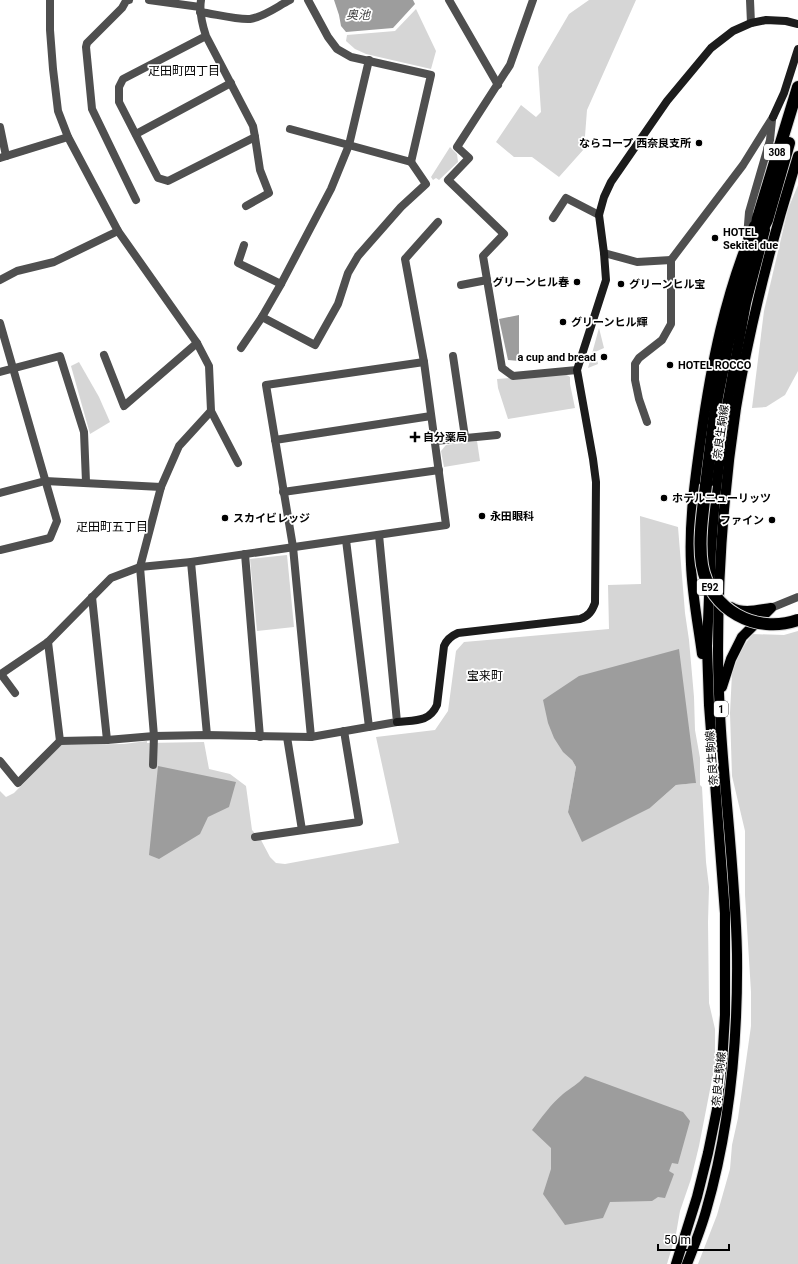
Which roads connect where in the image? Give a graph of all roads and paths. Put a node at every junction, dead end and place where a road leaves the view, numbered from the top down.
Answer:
1 (50, 0) edge
2 (129, 0) edge
3 (149, 0) edge
4 (290, 0) edge
5 (308, 0) edge
6 (450, 0) edge
7 (533, 0) edge
8 (750, 0) edge
9 (200, 6) edge
10 (751, 23) junction
11 (798, 24) edge
12 (206, 36) junction
13 (798, 49) edge
14 (369, 60) junction
15 (231, 83) junction
16 (498, 85) junction
17 (798, 87) edge
18 (798, 113) edge
19 (773, 117) junction
20 (0, 127) edge
21 (290, 129) dead end
22 (136, 134) junction
23 (68, 137) junction
24 (254, 137) junction
25 (349, 144) junction
26 (798, 156) edge
27 (3, 157) edge
28 (411, 162) junction
29 (136, 200) dead end
30 (246, 206) dead end
31 (599, 214) junction
32 (553, 218) dead end
33 (762, 219) junction
34 (438, 222) dead end
35 (118, 231) junction
36 (244, 245) dead end
37 (750, 245) junction
38 (604, 253) junction
39 (671, 260) junction
40 (0, 280) edge
41 (487, 280) junction
42 (281, 284) junction
43 (461, 285) dead end
44 (262, 317) junction
45 (0, 322) edge
46 (197, 343) junction
47 (241, 348) dead end
48 (104, 355) dead end
49 (453, 356) dead end
50 (424, 362) junction
51 (13, 369) junction
52 (577, 370) junction
53 (0, 372) edge
54 (211, 411) junction
55 (432, 416) junction
56 (647, 422) dead end
57 (496, 435) dead end
58 (465, 437) junction
59 (275, 440) junction
60 (435, 441) junction
61 (238, 463) dead end
62 (439, 470) junction
63 (45, 481) junction
64 (86, 482) junction
65 (161, 487) junction
66 (0, 492) edge
67 (284, 492) junction
68 (379, 535) junction
69 (346, 540) junction
70 (293, 547) junction
71 (0, 550) edge
72 (245, 554) junction
73 (191, 562) junction
74 (140, 567) junction
75 (720, 580) junction
76 (92, 597) junction
77 (798, 597) edge
78 (771, 608) junction
79 (798, 620) edge
80 (48, 642) junction
81 (16, 693) dead end
82 (720, 694) junction
83 (709, 705) junction
84 (397, 722) junction
85 (369, 727) junction
86 (344, 731) junction
87 (207, 735) junction
88 (154, 736) junction
89 (260, 737) junction
90 (287, 737) junction
91 (311, 737) junction
92 (107, 740) junction
93 (60, 741) junction
94 (0, 761) edge
95 (153, 765) dead end
96 (302, 830) junction
97 (255, 837) dead end
98 (676, 1264) edge
99 (687, 1264) edge

1 - 23 street
2 - 29 street
3 - 9 street
4 - 9 street
5 - 14 street
6 - 16 street
7 - 16 street
8 - 10 street
9 - 12 street
10 - 11 street
10 - 31 street
12 - 15 street
12 - 22 street
13 - 19 street
14 - 25 street
14 - 28 street
15 - 22 street
15 - 24 street
16 - 41 street
17 - 33 highway, 308
18 - 33 highway, 308
19 - 37 street
19 - 39 street
20 - 27 street
21 - 25 street
22 - 24 street
23 - 27 street
23 - 35 street
24 - 30 street
25 - 28 street
25 - 42 street
26 - 75 main road, 奈良生駒線 / 1
28 - 44 street
31 - 32 street
31 - 38 street
33 - 37 highway, E92
33 - 83 main road, 奈良生駒線 / 1
34 - 50 street
35 - 40 street
35 - 46 street
36 - 42 street
37 - 79 highway, E92, bridge
37 - 83 main road, 奈良生駒線 / 1
38 - 39 street
38 - 52 street
39 - 56 street
41 - 43 street
41 - 52 street
42 - 44 street
44 - 47 street
45 - 51 street
46 - 48 street
46 - 54 street
49 - 58 street
50 - 55 street
50 - 59 street
51 - 53 street
51 - 63 street
51 - 64 street
52 - 84 street
54 - 61 street
54 - 65 street
55 - 59 street
55 - 60 street
57 - 58 street
58 - 60 street
59 - 67 street
60 - 62 street
62 - 67 street
62 - 68 street
63 - 64 street
63 - 66 street
63 - 71 street
64 - 65 street
65 - 74 street
67 - 70 street
68 - 69 street
68 - 84 street
69 - 70 street
69 - 85 street
70 - 72 street
70 - 91 street
72 - 73 street
72 - 89 street
73 - 74 street
73 - 87 street
74 - 76 street
74 - 88 street
75 - 78 main road
75 - 82 main road, 奈良生駒線 / 1
76 - 80 street
76 - 92 street
77 - 78 street
78 - 82 main road
80 - 81 street
80 - 93 street
82 - 99 main road, 奈良生駒線 / 1
83 - 98 main road, 奈良生駒線 / 1
84 - 85 street
85 - 86 street
86 - 91 street
86 - 96 street
87 - 88 street
87 - 89 street
88 - 92 street
88 - 95 street
89 - 90 street
90 - 91 street
90 - 96 street
92 - 93 street
93 - 94 street
96 - 97 street

